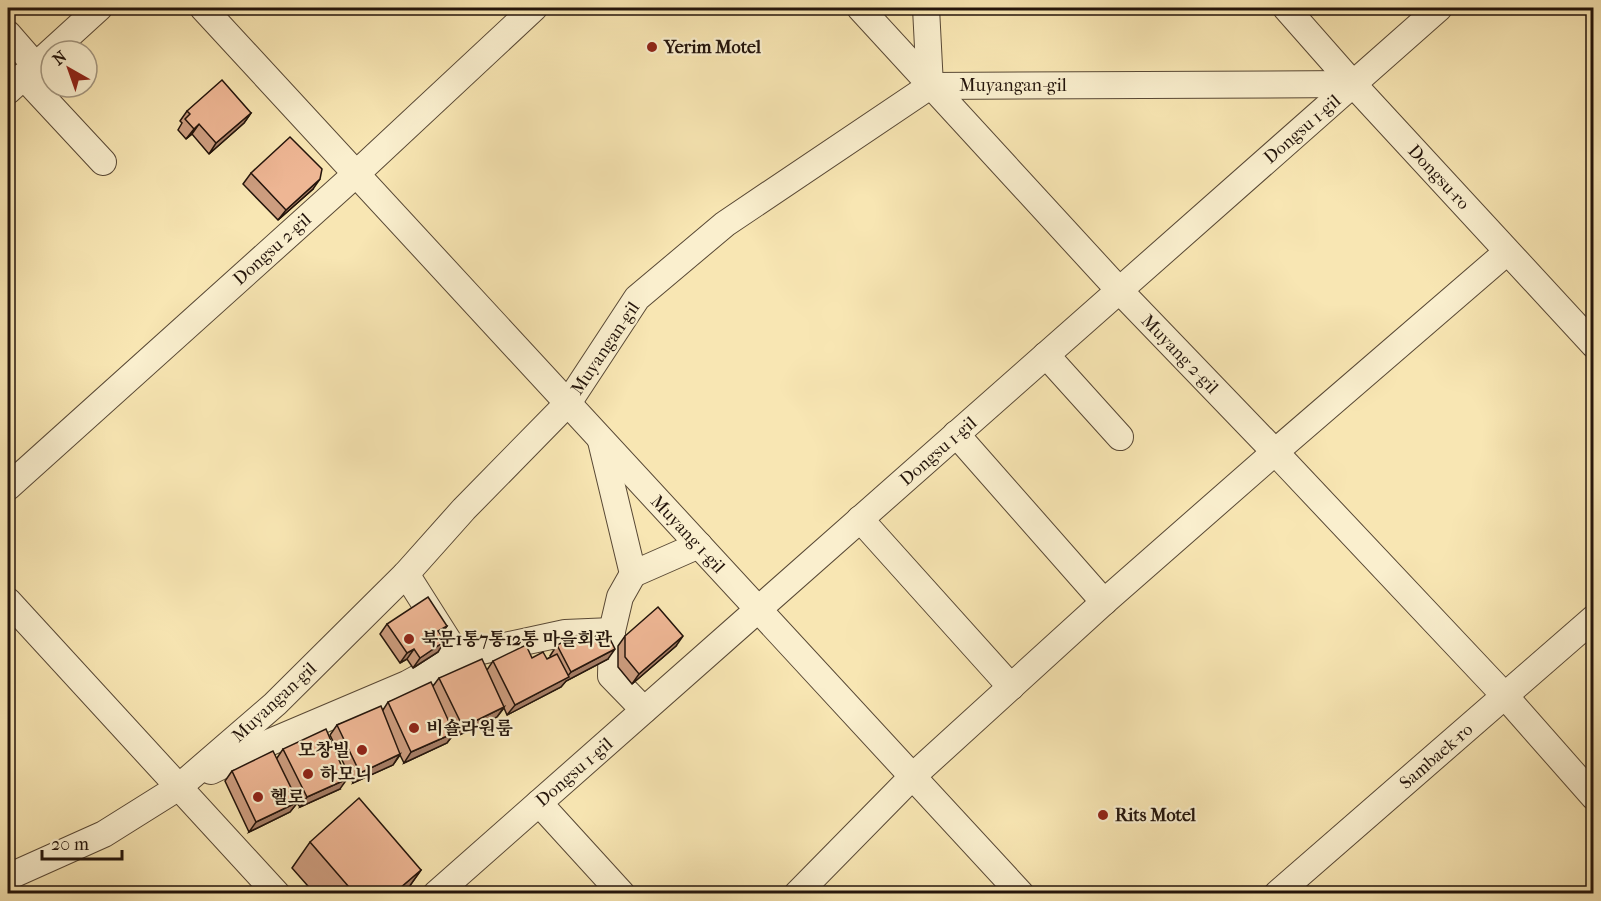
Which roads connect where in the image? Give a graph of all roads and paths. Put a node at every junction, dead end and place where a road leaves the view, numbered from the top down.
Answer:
1 (99, 8) edge
2 (203, 8) edge
3 (534, 8) edge
4 (860, 8) edge
5 (926, 8) edge
6 (1286, 8) edge
7 (1439, 8) edge
8 (8, 34) edge
9 (22, 77) edge
10 (1353, 84) junction
11 (930, 86) junction
12 (102, 162) dead end
13 (356, 174) junction
14 (1507, 252) junction
15 (1119, 290) junction
16 (1593, 345) edge
17 (1046, 355) junction
18 (568, 403) junction
19 (956, 434) junction
20 (1120, 437) dead end
21 (601, 439) junction
22 (1275, 452) junction
23 (8, 487) edge
24 (860, 519) junction
25 (699, 545) junction
26 (406, 574) junction
27 (633, 574) junction
28 (8, 600) edge
29 (1104, 602) junction
30 (758, 609) junction
31 (1593, 618) edge
32 (612, 631) junction
33 (458, 656) junction
34 (1011, 687) junction
35 (1505, 696) junction
36 (644, 710) junction
37 (913, 776) junction
38 (179, 787) junction
39 (1593, 797) edge
40 (539, 803) junction
41 (8, 877) edge
42 (277, 894) edge
43 (436, 894) edge
44 (622, 894) edge
45 (797, 894) edge
46 (1021, 894) edge
47 (1277, 894) edge

1 - 9 street
2 - 13 street, Muyang 1-gil
3 - 13 street, Dongsu 2-gil
4 - 11 street, Muyang 2-gil
5 - 11 street
6 - 10 street, Dongsu-ro
7 - 10 street, Dongsu 1-gil
8 - 9 street
9 - 12 street
10 - 11 street, Muyangan-gil
10 - 14 street, Dongsu-ro
10 - 15 street, Dongsu 1-gil
11 - 15 street, Muyang 2-gil
11 - 18 street, Muyangan-gil
13 - 18 street, Muyang 1-gil
13 - 23 street, Dongsu 2-gil
14 - 16 street, Dongsu-ro
14 - 22 street
15 - 17 street, Dongsu 1-gil
15 - 22 street, Muyang 2-gil
17 - 19 street, Dongsu 1-gil
17 - 20 street
18 - 21 street, Muyang 1-gil
18 - 26 street, Muyangan-gil
19 - 24 street, Dongsu 1-gil
19 - 29 street
21 - 25 street, Muyang 1-gil
21 - 27 street
22 - 29 street
22 - 35 street, Muyang 2-gil
24 - 30 street, Dongsu 1-gil
24 - 34 street
25 - 27 street
25 - 30 street, Muyang 1-gil
26 - 33 street
26 - 38 street, Muyangan-gil
27 - 32 street
28 - 38 street
29 - 34 street
30 - 36 street, Dongsu 1-gil
30 - 37 street, Muyang 1-gil
31 - 35 street, Sambaek-ro
32 - 33 street
32 - 36 street
33 - 38 street
34 - 37 street
35 - 39 street, Muyang 2-gil
35 - 47 street, Sambaek-ro
36 - 40 street, Dongsu 1-gil
37 - 45 street
37 - 46 street, Muyang 1-gil
38 - 41 street, Muyangan-gil
38 - 42 street
40 - 43 street, Dongsu 1-gil
40 - 44 street

